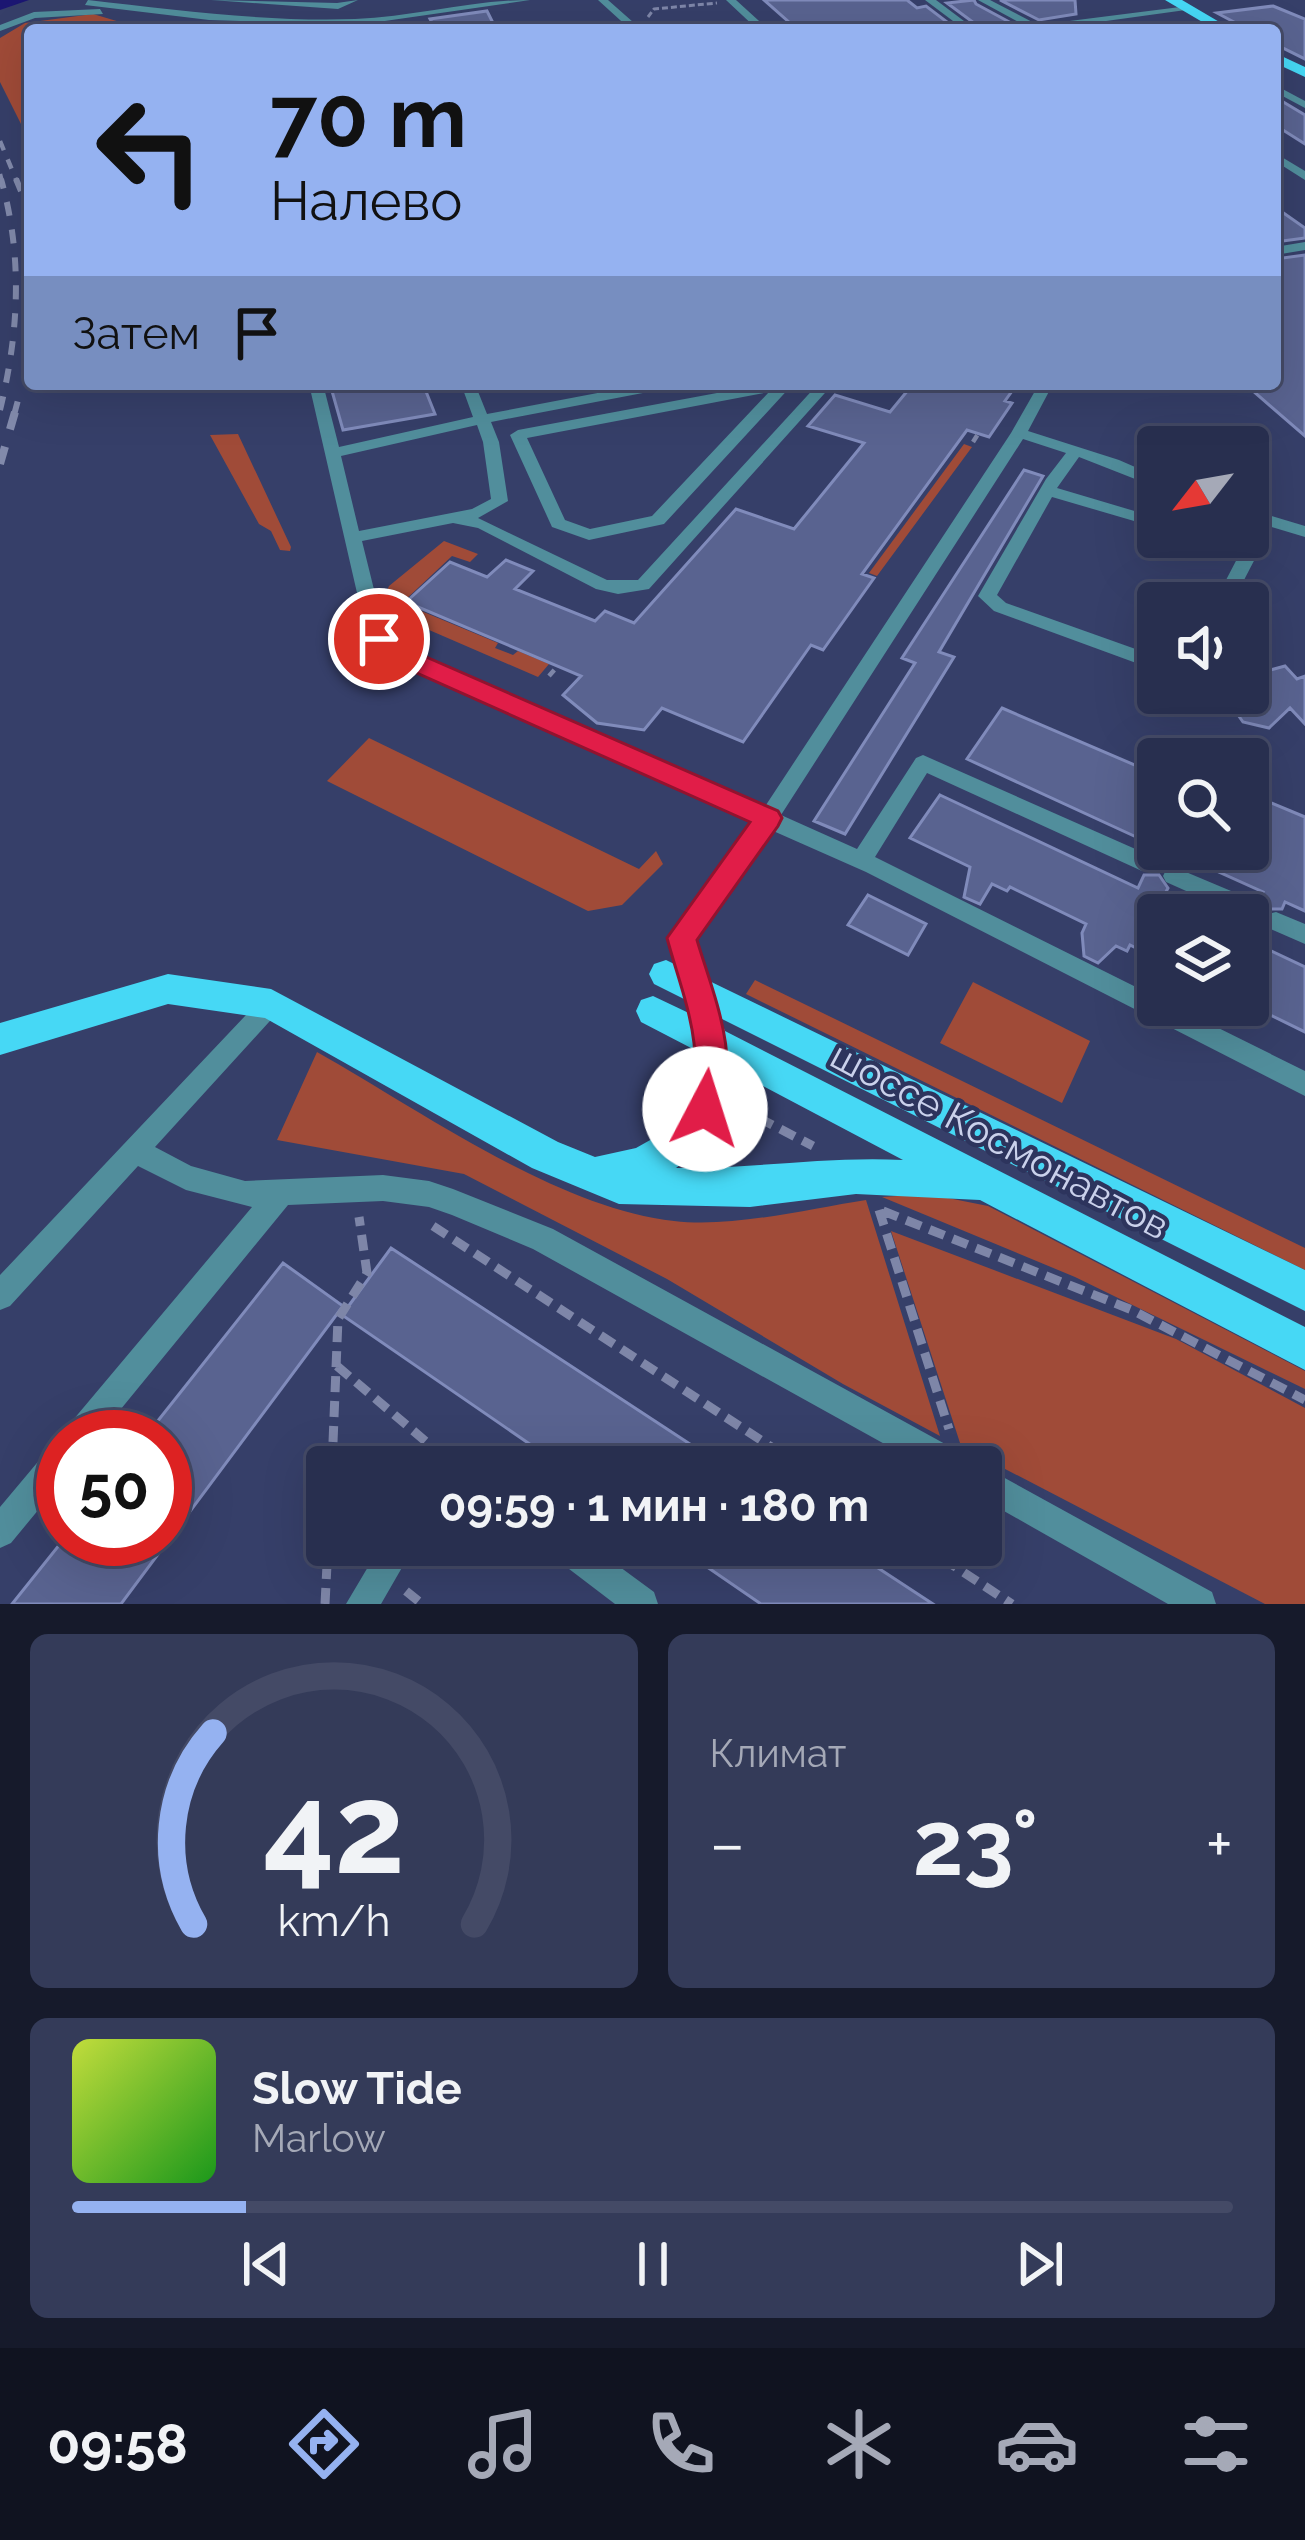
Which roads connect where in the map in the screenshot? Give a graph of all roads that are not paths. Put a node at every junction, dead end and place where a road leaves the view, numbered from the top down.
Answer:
1 (216, 0) edge
2 (353, 0) edge
3 (525, 0) edge
4 (603, 0) edge
5 (930, 0) edge
6 (983, 0) edge
7 (1172, 0) edge
8 (88, 2) edge
9 (728, 3) edge
10 (1188, 9) junction
11 (139, 10) junction
12 (118, 12) junction
13 (124, 24) edge
14 (629, 24) edge
15 (756, 24) edge
16 (963, 24) edge
17 (1029, 24) edge
18 (1069, 24) edge
19 (1215, 24) edge
20 (0, 28) edge
21 (317, 390) edge
22 (471, 390) edge
23 (635, 390) edge
24 (759, 390) edge
25 (780, 390) edge
26 (821, 390) edge
27 (1043, 390) edge
28 (612, 394) junction
29 (623, 416) junction
30 (483, 418) junction
31 (1019, 433) junction
32 (1076, 451) junction
33 (332, 453) junction
34 (700, 475) junction
35 (1137, 475) edge
36 (734, 486) junction
37 (1048, 490) junction
38 (454, 518) junction
39 (1137, 518) edge
40 (1269, 521) edge
41 (1305, 532) edge
42 (354, 537) junction
43 (1137, 656) edge
44 (768, 818) junction
45 (1137, 859) edge
46 (861, 861) junction
47 (1174, 875) dead end
48 (1305, 934) edge
49 (681, 981) junction
50 (271, 1004) junction
51 (653, 1011) dead end
52 (710, 1039) junction
53 (6, 1044) edge
54 (1305, 1084) edge
55 (135, 1150) junction
56 (572, 1167) junction
57 (979, 1182) junction
58 (278, 1196) junction
59 (1305, 1292) edge
60 (0, 1296) edge
61 (1305, 1349) edge
62 (101, 1410) edge
63 (936, 1446) edge
64 (36, 1489) edge
65 (1002, 1493) edge
66 (0, 1532) edge
67 (386, 1566) edge
68 (590, 1566) edge
69 (362, 1604) edge
70 (642, 1604) edge
71 (1200, 1604) edge

1 - 2 street
3 - 11 street
4 - 14 street
5 - 16 street
6 - 17 street
7 - 10 main road
8 - 11 street
9 - 15 street
10 - 18 street
10 - 19 main road
11 - 12 street
12 - 13 street
12 - 20 street
21 - 33 street
22 - 30 street
23 - 28 street
24 - 29 street
25 - 34 street
26 - 36 street
27 - 31 street
28 - 29 street
28 - 30 street
29 - 34 street
30 - 33 street
30 - 38 street
31 - 32 street
31 - 44 street
32 - 35 street
32 - 37 street
33 - 42 street
34 - 36 street
36 - 38 street
37 - 39 street
37 - 43 street
38 - 42 street
40 - 41 street
42 - 44 street
44 - 46 street
44 - 49 street
45 - 46 street
46 - 54 street
47 - 48 street
49 - 52 main road
49 - 59 main road, шоссе Космонавтов
50 - 53 main road
50 - 55 street
50 - 56 main road
51 - 52 main road, шоссе Космонавтов
52 - 56 main road
52 - 57 main road, шоссе Космонавтов
55 - 58 street
55 - 60 street
56 - 57 main road
57 - 61 main road, шоссе Космонавтов
58 - 62 street
58 - 63 street
64 - 66 street
65 - 71 street
67 - 69 street
68 - 70 street

